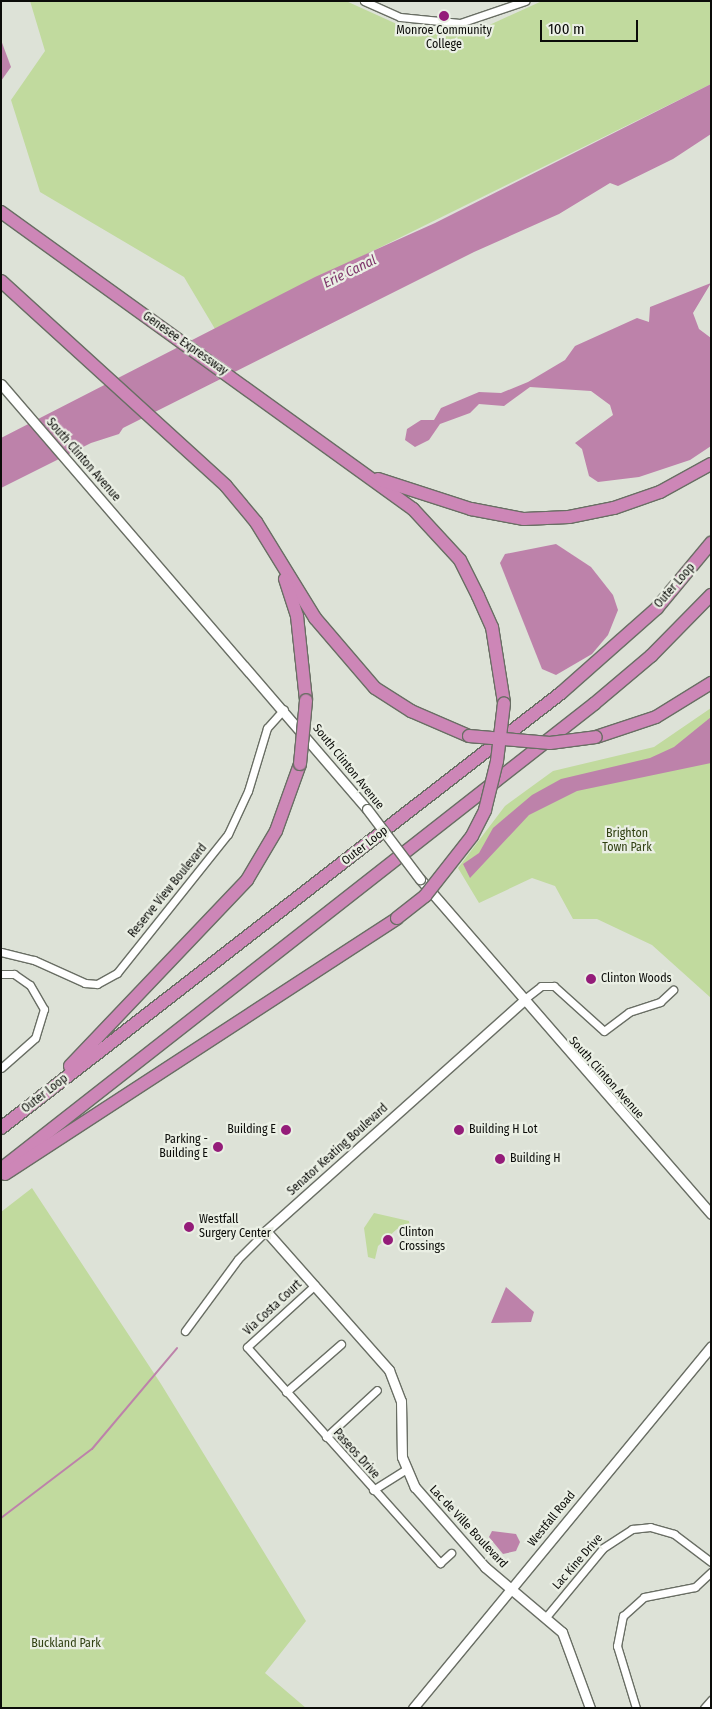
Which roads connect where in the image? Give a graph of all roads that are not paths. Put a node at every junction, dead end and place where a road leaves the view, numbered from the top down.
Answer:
1 (364, 1) edge
2 (525, 1) edge
3 (1, 212) edge
4 (1, 281) edge
5 (1, 384) edge
6 (711, 464) edge
7 (368, 476) junction
8 (711, 543) edge
9 (280, 562) junction
10 (711, 595) edge
11 (711, 683) edge
12 (284, 709) junction
13 (1, 952) edge
14 (1, 974) edge
15 (673, 990) dead end
16 (522, 1002) junction
17 (1, 1068) edge
18 (42, 1096) junction
19 (1, 1128) edge
20 (1, 1168) edge
21 (1, 1177) edge
22 (711, 1214) edge
23 (266, 1231) junction
24 (315, 1285) junction
25 (185, 1331) dead end
26 (341, 1344) dead end
27 (711, 1346) edge
28 (247, 1347) joint
29 (377, 1390) dead end
30 (286, 1392) junction
31 (326, 1437) junction
32 (406, 1469) junction
33 (373, 1490) junction
34 (451, 1553) dead end
35 (711, 1562) edge
36 (711, 1572) edge
37 (511, 1589) junction
38 (546, 1617) junction
39 (711, 1700) edge
40 (413, 1708) edge
41 (590, 1708) edge
42 (636, 1708) edge
43 (704, 1708) edge

1 - 2 street
3 - 7 highway, Genesee Expressway
4 - 9 highway
5 - 12 street, South Clinton Avenue
6 - 7 highway
7 - 21 highway, Genesee Expressway, bridge
8 - 18 highway, Outer Loop
9 - 11 highway, bridge
9 - 18 highway, bridge
10 - 20 highway
12 - 13 street, Reserve View Boulevard
12 - 16 street, South Clinton Avenue, bridge
14 - 17 street
15 - 16 street
16 - 22 street, South Clinton Avenue
16 - 23 street, Senator Keating Boulevard
18 - 19 highway, Outer Loop
23 - 24 street, Lac de Ville Boulevard
23 - 25 street, Senator Keating Boulevard
24 - 28 street, Via Costa Court
24 - 32 street, Lac de Ville Boulevard
26 - 30 street
27 - 37 street, Westfall Road
28 - 30 street, Paseos Drive
29 - 31 street
30 - 31 street, Paseos Drive
31 - 33 street, Paseos Drive
32 - 33 street
32 - 37 street, Lac de Ville Boulevard
33 - 34 street, Paseos Drive
35 - 38 street, Lac Kine Drive
36 - 42 street
37 - 38 street, Lac de Ville Boulevard
37 - 40 street, Westfall Road
38 - 41 street, Lac de Ville Boulevard
39 - 43 street

